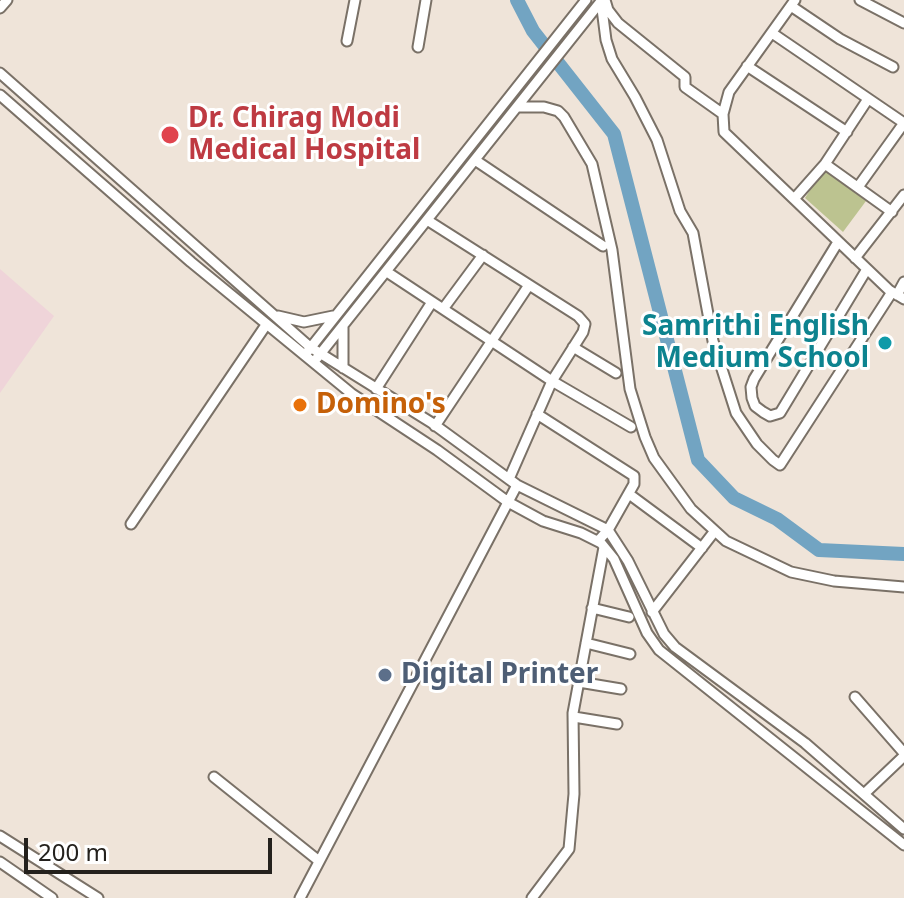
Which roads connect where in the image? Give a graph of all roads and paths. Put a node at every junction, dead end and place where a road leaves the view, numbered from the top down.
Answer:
1 (7, 0) edge
2 (355, 0) edge
3 (426, 0) edge
4 (586, 0) edge
5 (860, 0) edge
6 (601, 3) edge
7 (793, 3) edge
8 (0, 8) edge
9 (904, 23) edge
10 (772, 33) junction
11 (347, 41) dead end
12 (418, 47) dead end
13 (747, 66) junction
14 (893, 67) dead end
15 (0, 73) edge
16 (0, 95) edge
17 (868, 99) junction
18 (517, 107) junction
19 (723, 114) junction
20 (904, 123) edge
21 (847, 132) junction
22 (475, 160) junction
23 (825, 164) junction
24 (858, 187) junction
25 (904, 195) edge
26 (794, 199) junction
27 (892, 212) junction
28 (427, 220) junction
29 (838, 242) junction
30 (603, 246) dead end
31 (483, 255) junction
32 (855, 258) junction
33 (867, 269) junction
34 (387, 272) junction
35 (904, 282) edge
36 (529, 285) junction
37 (898, 295) edge
38 (432, 302) junction
39 (443, 309) junction
40 (275, 315) junction
41 (336, 315) junction
42 (266, 325) junction
43 (343, 326) junction
44 (492, 341) junction
45 (310, 347) junction
46 (573, 347) junction
47 (320, 354) junction
48 (303, 357) junction
49 (313, 364) junction
50 (343, 368) junction
51 (616, 373) dead end
52 (552, 381) junction
53 (376, 389) junction
54 (537, 414) junction
55 (435, 426) junction
56 (631, 427) dead end
57 (513, 482) junction
58 (629, 494) junction
59 (508, 502) junction
60 (131, 524) dead end
61 (608, 530) junction
62 (714, 532) junction
63 (601, 544) junction
64 (702, 548) junction
65 (904, 587) edge
66 (592, 608) junction
67 (652, 612) junction
68 (629, 617) dead end
69 (586, 643) junction
70 (630, 654) dead end
71 (579, 682) junction
72 (621, 689) dead end
73 (855, 697) dead end
74 (574, 717) junction
75 (617, 724) dead end
76 (904, 754) edge
77 (214, 777) dead end
78 (864, 794) junction
79 (904, 829) edge
80 (0, 836) edge
81 (904, 845) edge
82 (319, 861) junction
83 (0, 862) edge
84 (37, 888) junction
85 (27, 898) edge
86 (52, 898) edge
87 (98, 898) edge
88 (300, 898) edge
89 (532, 898) edge

1 - 8 street
2 - 11 street
3 - 12 street
4 - 41 street
5 - 9 street
6 - 18 street
6 - 19 street
6 - 37 street
7 - 10 street
7 - 14 street
10 - 13 street
10 - 17 street
13 - 19 street
13 - 21 street
15 - 40 street
16 - 42 street
17 - 20 street
17 - 21 street
18 - 22 street
18 - 62 street
19 - 26 street
20 - 24 street
21 - 23 street
22 - 28 street
22 - 30 street
23 - 24 street
23 - 26 street
24 - 27 street
25 - 27 street
26 - 29 street
27 - 32 street
28 - 31 street
28 - 34 street
29 - 32 street
29 - 33 street
31 - 36 street
31 - 39 street
32 - 33 street
33 - 37 street
34 - 38 street
34 - 43 street
35 - 37 street
36 - 44 street
36 - 46 street
38 - 39 street
38 - 53 street
39 - 44 street
40 - 41 street
40 - 45 street
41 - 45 street
42 - 48 street
42 - 60 street
43 - 47 street
43 - 50 street
44 - 52 street
44 - 55 street
45 - 47 street
45 - 48 street
46 - 51 street
46 - 52 street
47 - 49 street
47 - 50 street
48 - 49 street
49 - 59 street
50 - 53 street
52 - 54 street
52 - 56 street
53 - 55 street
54 - 57 street
54 - 58 street
55 - 57 street
57 - 59 street
57 - 61 street
58 - 61 street
58 - 64 street
59 - 63 street
59 - 82 street
61 - 63 street
61 - 67 street
62 - 64 street
62 - 65 street
63 - 66 street
63 - 81 street
64 - 67 street
66 - 68 street
66 - 69 street
67 - 78 street
69 - 70 street
69 - 71 street
71 - 72 street
71 - 74 street
73 - 76 street
74 - 75 street
74 - 89 street
76 - 78 street
77 - 82 street
78 - 79 street
80 - 87 street
82 - 88 street
83 - 84 street
84 - 85 street
84 - 86 street

